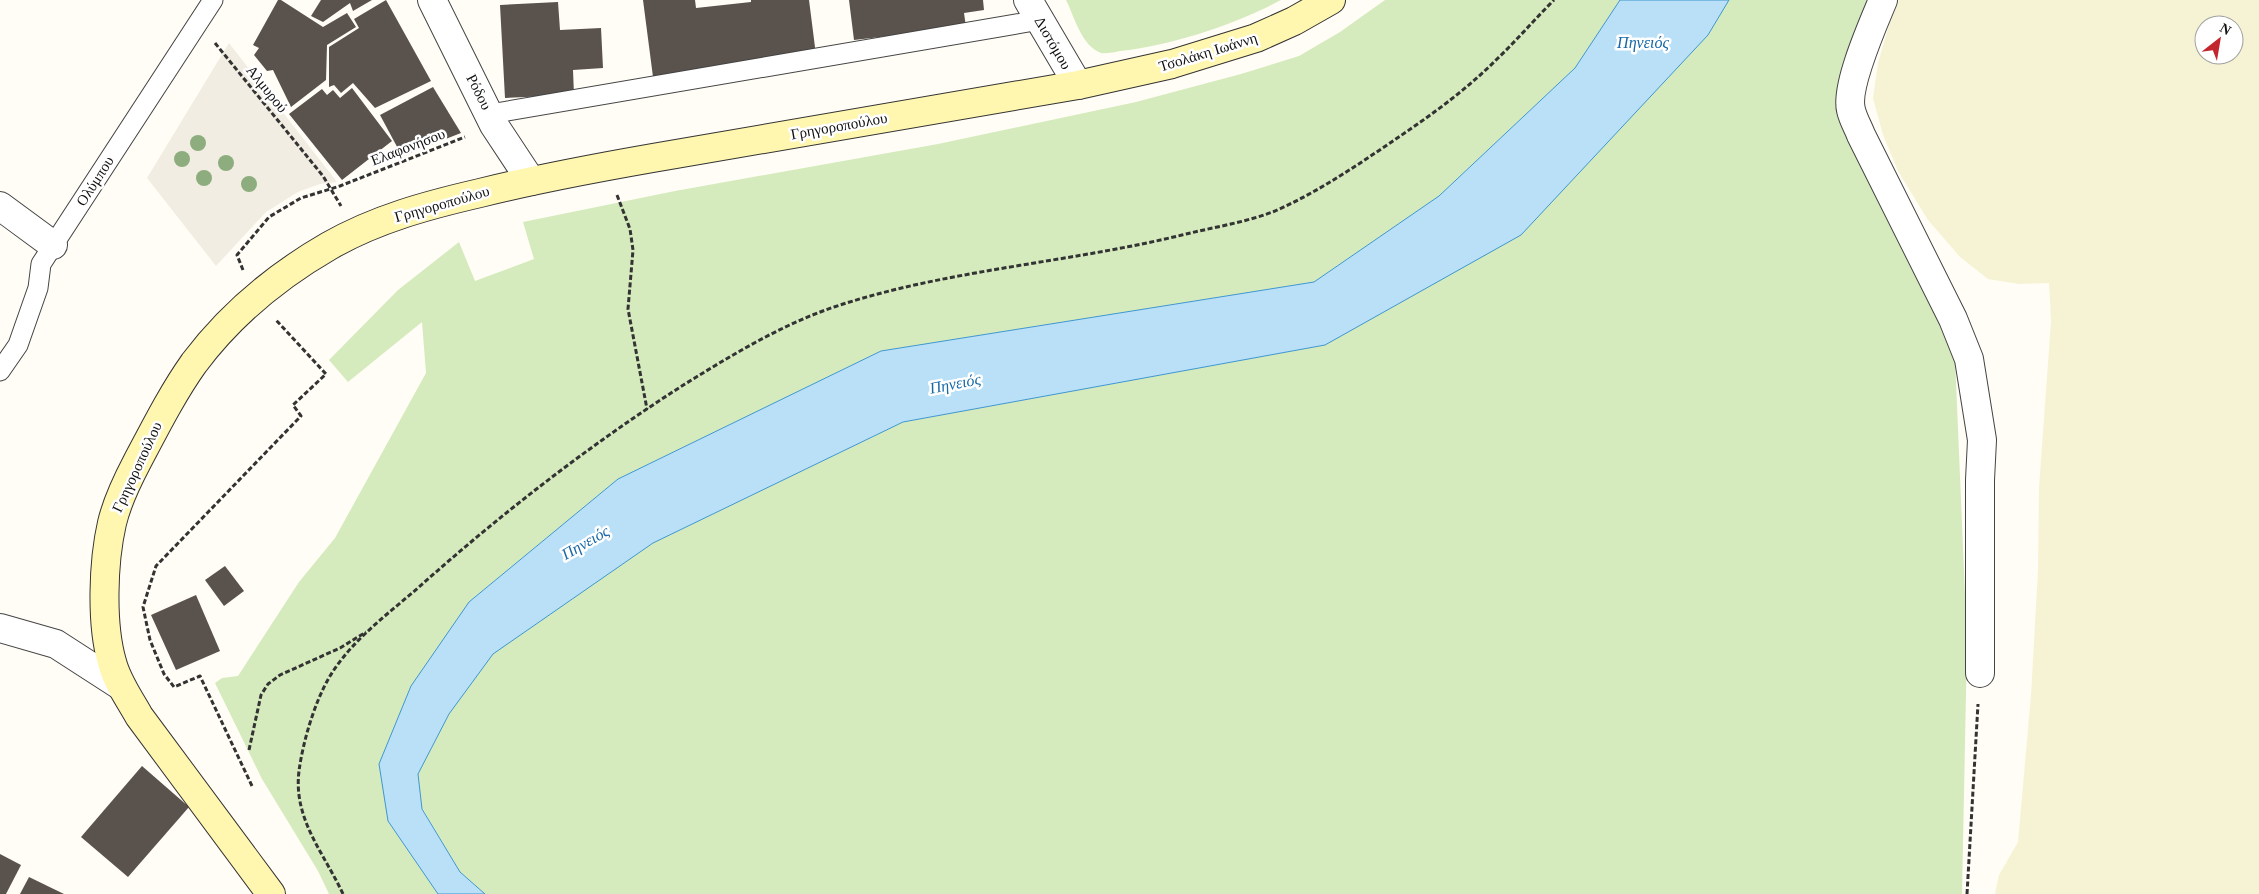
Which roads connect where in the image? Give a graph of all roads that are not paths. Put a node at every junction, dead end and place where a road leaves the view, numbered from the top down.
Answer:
1 (213, 0) edge
2 (432, 0) edge
3 (1331, 0) edge
4 (1883, 0) edge
5 (1034, 10) edge
6 (1078, 85) junction
7 (492, 120) junction
8 (531, 181) junction
9 (0, 206) edge
10 (53, 245) junction
11 (0, 371) edge
12 (0, 628) edge
13 (1980, 673) road end
14 (121, 686) junction
15 (271, 894) edge

1 - 10 lane, Ολύμπου
2 - 7 street, Ρόδου
3 - 6 street, Τσολάκη Ιωάννη
4 - 13 street
5 - 6 street, Διστόμου
5 - 7 lane
6 - 8 street, Γρηγοροπούλου
7 - 8 street, Ρόδου
8 - 14 street, Γρηγοροπούλου
9 - 10 street
10 - 11 lane, Ολύμπου
12 - 14 street, Γρηγοροπούλου
14 - 15 street, Γρηγοροπούλου

